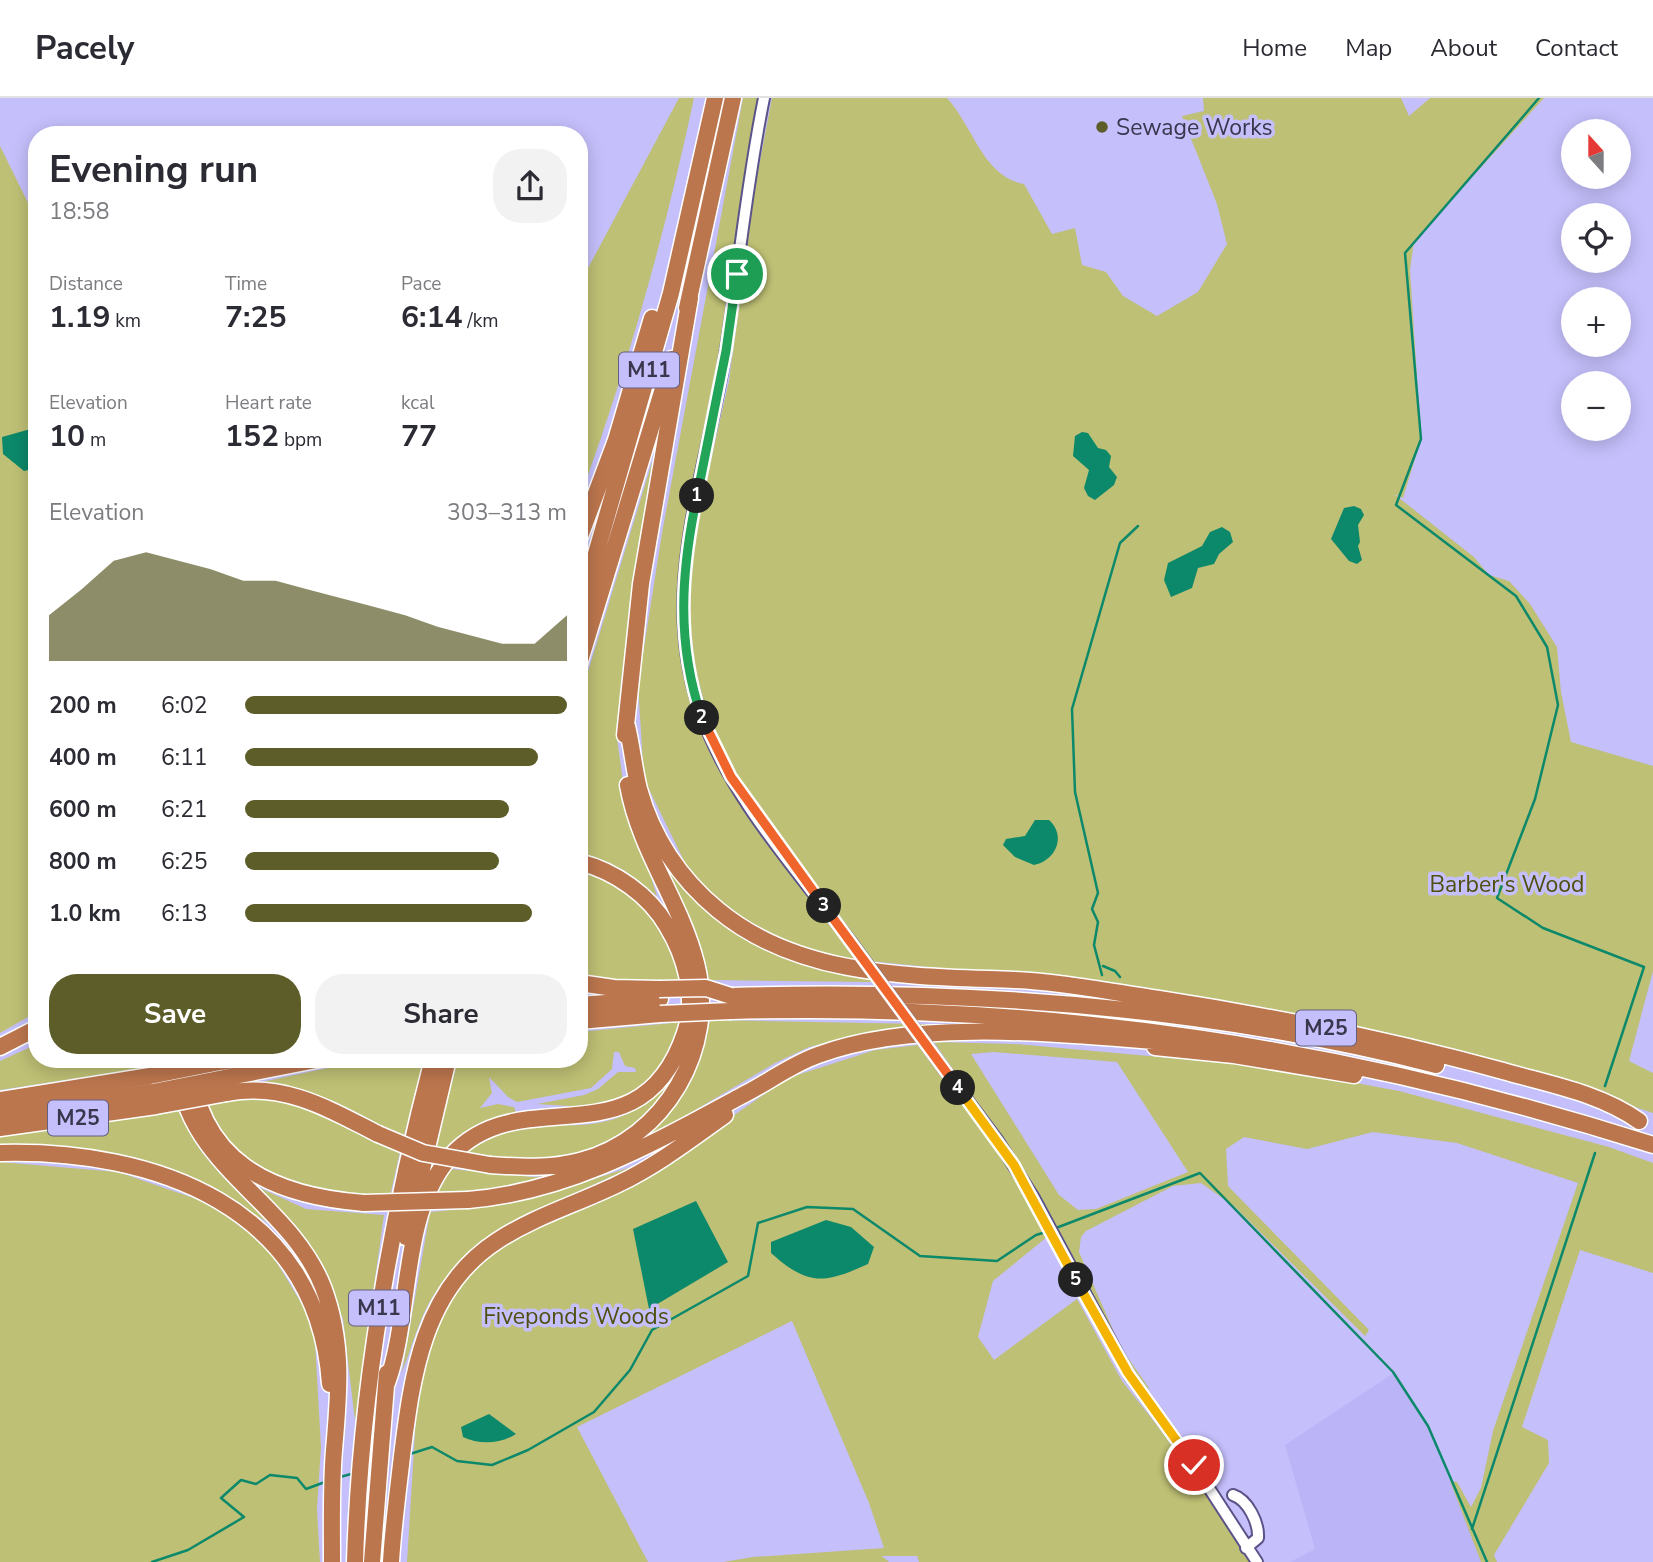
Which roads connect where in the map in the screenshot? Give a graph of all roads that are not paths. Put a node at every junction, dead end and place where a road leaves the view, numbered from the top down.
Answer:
1 (715, 98) edge
2 (733, 98) edge
3 (764, 98) edge
4 (710, 125) junction
5 (690, 298) junction
6 (588, 514) edge
7 (588, 582) edge
8 (588, 636) edge
9 (627, 726) junction
10 (588, 866) edge
11 (1002, 981) junction
12 (588, 984) edge
13 (660, 1001) junction
14 (731, 1003) junction
15 (588, 1005) edge
16 (588, 1019) edge
17 (1219, 1022) junction
18 (28, 1033) edge
19 (1023, 1035) junction
20 (1224, 1041) junction
21 (28, 1043) edge
22 (0, 1048) edge
23 (0, 1057) edge
24 (179, 1068) edge
25 (192, 1068) edge
26 (233, 1068) edge
27 (279, 1068) edge
28 (431, 1068) edge
29 (446, 1068) edge
30 (224, 1080) junction
31 (156, 1091) junction
32 (746, 1094) junction
33 (0, 1100) edge
34 (0, 1116) edge
35 (1582, 1122) junction
36 (1646, 1124) edge
37 (0, 1128) edge
38 (1653, 1145) edge
39 (0, 1153) edge
40 (387, 1383) junction
41 (335, 1449) junction
42 (1233, 1495) dead end
43 (1246, 1548) junction
44 (332, 1562) edge
45 (355, 1562) edge
46 (372, 1562) edge
47 (391, 1562) edge
48 (1257, 1562) edge

1 - 4 highway, M11
2 - 5 highway, M11
3 - 43 street, bridge
4 - 6 highway
4 - 7 highway, M11
5 - 8 highway, M11
5 - 9 highway
9 - 11 highway
9 - 30 highway, M25, bridge
10 - 40 highway
11 - 17 highway, M25
11 - 36 highway, M25
12 - 13 highway
13 - 14 highway, M25, bridge
13 - 14 highway, bridge
13 - 15 highway, M25
13 - 16 highway, M25
14 - 17 highway, M25
14 - 20 highway, M25
17 - 36 highway, M25
18 - 22 highway
19 - 20 highway
19 - 32 highway
19 - 35 highway
20 - 35 highway, M25
21 - 23 highway
24 - 41 highway
25 - 32 highway, bridge
26 - 30 highway, M25
27 - 30 highway, M25
28 - 45 highway, M11
29 - 40 highway, M11
30 - 31 highway, M25, bridge
30 - 31 highway, M25, bridge
31 - 33 highway, M25
31 - 34 highway, M25
31 - 37 highway, M25
32 - 47 highway
35 - 38 highway, M25
39 - 41 highway
40 - 46 highway, M11
41 - 44 highway
42 - 43 street
43 - 48 street

